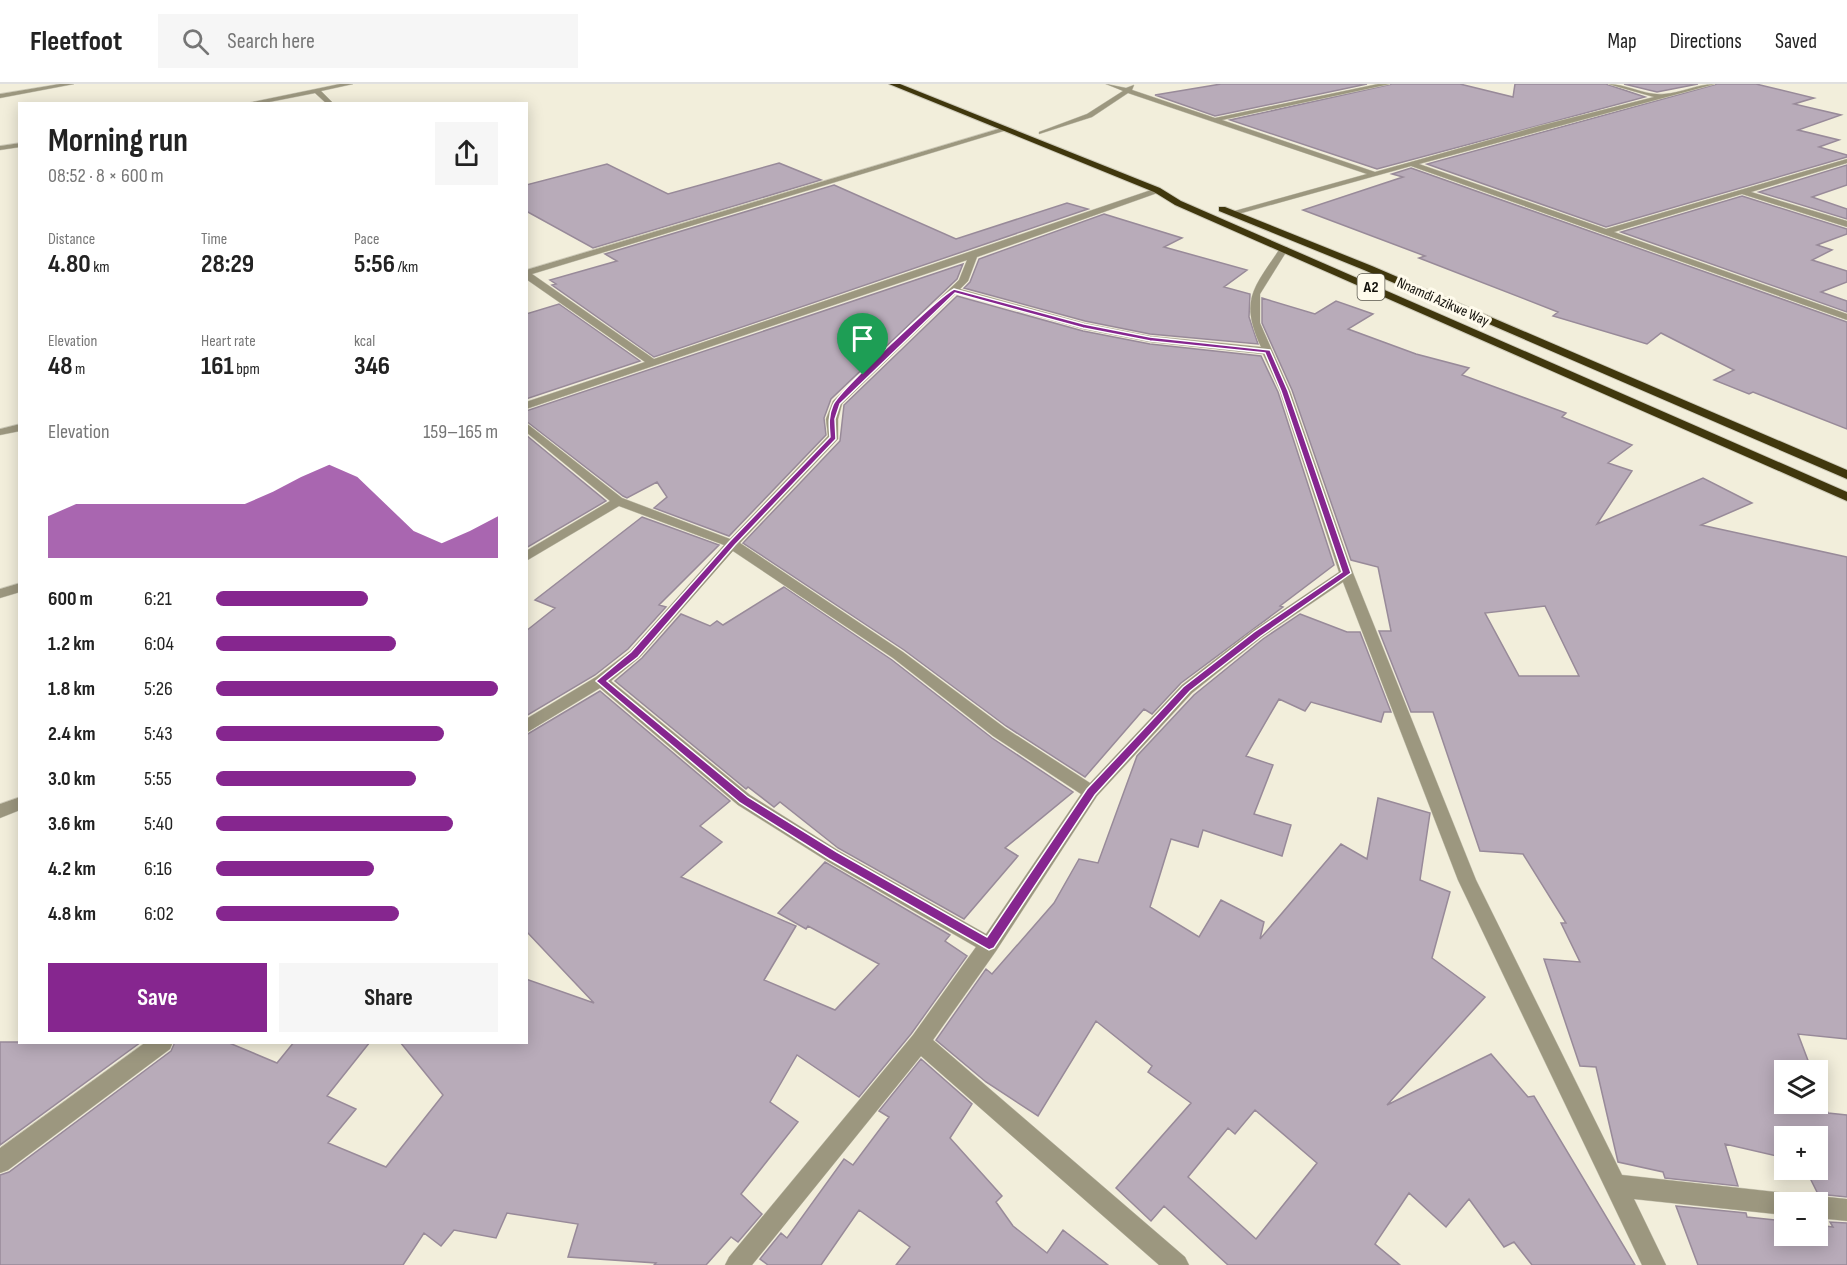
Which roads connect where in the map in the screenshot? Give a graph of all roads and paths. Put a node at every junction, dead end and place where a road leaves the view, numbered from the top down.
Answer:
1 (71, 84) edge
2 (351, 84) edge
3 (893, 84) edge
4 (919, 84) edge
5 (1109, 84) edge
6 (1134, 84) edge
7 (1388, 84) edge
8 (1611, 84) edge
9 (1712, 84) edge
10 (316, 90) junction
11 (1128, 90) junction
12 (0, 96) edge
13 (1662, 97) junction
14 (256, 102) edge
15 (329, 102) edge
16 (1213, 120) junction
17 (1005, 129) junction
18 (1041, 133) junction
19 (18, 145) edge
20 (0, 148) edge
21 (1847, 161) edge
22 (1412, 164) junction
23 (1374, 174) junction
24 (1157, 190) junction
25 (1743, 192) junction
26 (1234, 214) junction
27 (1847, 224) edge
28 (1606, 232) junction
29 (1284, 249) junction
30 (973, 255) junction
31 (528, 273) edge
32 (528, 275) edge
33 (954, 290) junction
34 (1847, 317) edge
35 (1268, 351) junction
36 (651, 362) junction
37 (528, 405) edge
38 (18, 427) edge
39 (528, 428) edge
40 (0, 432) edge
41 (1847, 475) edge
42 (1847, 497) edge
43 (618, 501) junction
44 (732, 544) junction
45 (528, 556) edge
46 (1346, 573) junction
47 (18, 588) edge
48 (0, 594) edge
49 (601, 681) junction
50 (528, 726) edge
51 (1091, 792) junction
52 (18, 804) edge
53 (0, 811) edge
54 (989, 945) junction
55 (920, 1042) junction
56 (159, 1044) edge
57 (0, 1162) edge
58 (1618, 1186) junction
59 (1774, 1203) edge
60 (1828, 1208) edge
61 (1847, 1210) edge
62 (737, 1265) edge
63 (1177, 1265) edge
64 (1654, 1265) edge

1 - 12 street
2 - 10 street
3 - 17 highway, Nnamdi Azikwe Way / A2
4 - 18 highway, Nnamdi Azikwe Way / A2
5 - 11 street
6 - 11 street
7 - 16 street
8 - 13 street
9 - 13 street
10 - 14 street
10 - 15 street
11 - 16 street
11 - 18 street
13 - 22 street
16 - 23 street
17 - 24 highway, Nnamdi Azikwe Way / A2
17 - 31 street
18 - 26 highway, Nnamdi Azikwe Way / A2
19 - 20 street
21 - 25 street
22 - 23 street
22 - 28 street
23 - 26 street
24 - 29 highway, Nnamdi Azikwe Way / A2
24 - 30 street
25 - 27 street
25 - 28 street
26 - 41 highway, Nnamdi Azikwe Way / A2
28 - 34 street
29 - 35 street
29 - 42 highway, Nnamdi Azikwe Way / A2
30 - 33 street
30 - 36 street
32 - 36 street
33 - 35 street
33 - 44 street
35 - 46 street
36 - 37 street
38 - 40 street
39 - 43 street
43 - 44 street
43 - 45 street
44 - 49 street
44 - 51 street
46 - 51 street
46 - 58 street
47 - 48 street
49 - 50 street
49 - 54 street
51 - 54 street
52 - 53 street
54 - 55 street
55 - 62 street
55 - 63 street
56 - 57 street
58 - 59 street
58 - 64 street
60 - 61 street

